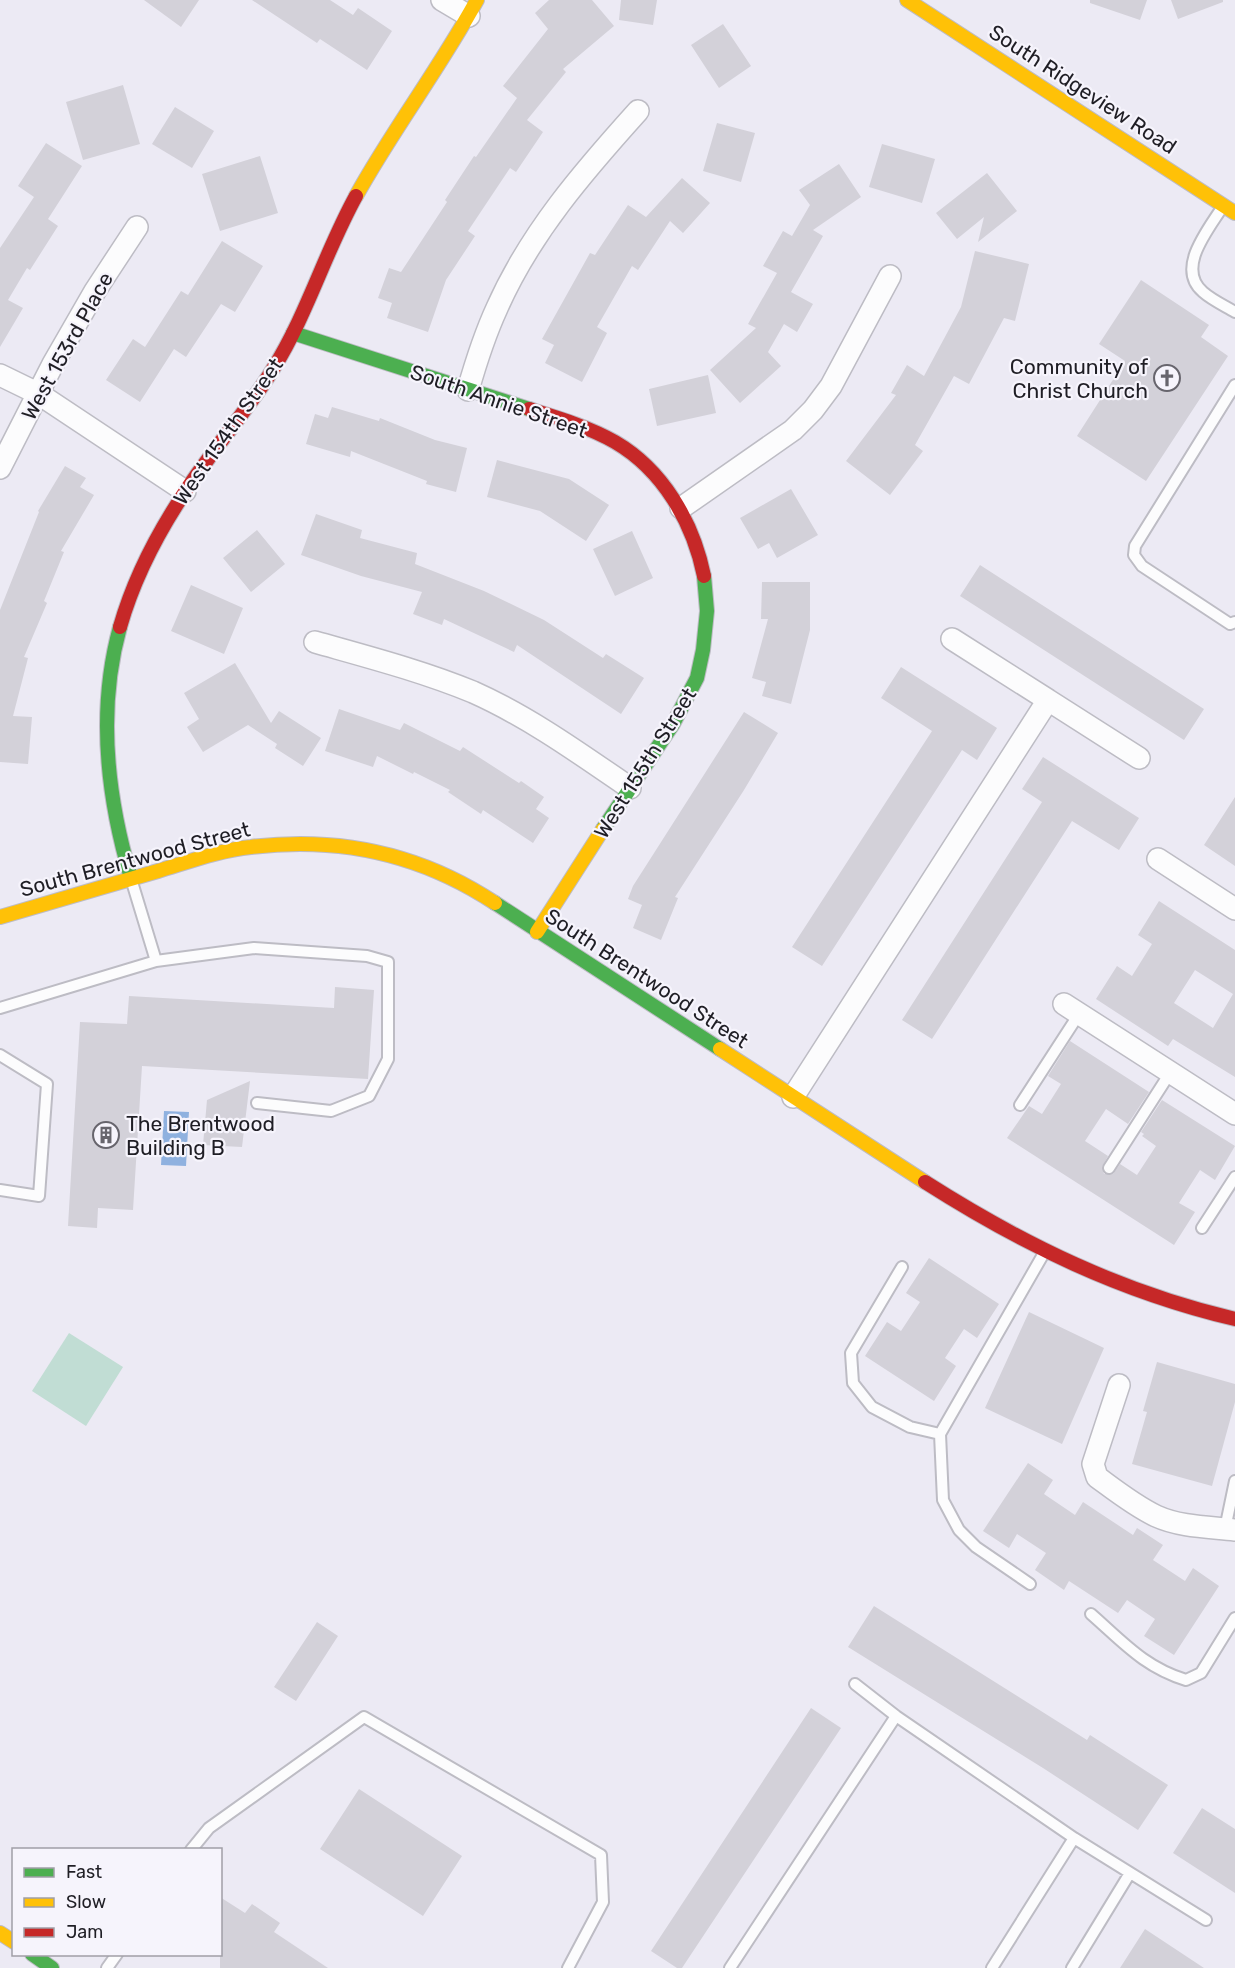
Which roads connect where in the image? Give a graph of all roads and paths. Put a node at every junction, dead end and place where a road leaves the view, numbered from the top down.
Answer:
1 (442, 0) edge
2 (908, 0) edge
3 (473, 8) edge
4 (638, 111) dead end
5 (1223, 205) junction
6 (1235, 213) edge
7 (137, 227) dead end
8 (890, 276) dead end
9 (1235, 312) edge
10 (293, 333) junction
11 (0, 375) edge
12 (1235, 384) edge
13 (468, 390) junction
14 (39, 394) junction
15 (0, 468) edge
16 (185, 491) junction
17 (681, 508) junction
18 (1235, 622) edge
19 (952, 639) dead end
20 (315, 642) dead end
21 (1048, 700) junction
22 (1139, 758) dead end
23 (630, 788) junction
24 (1158, 859) dead end
25 (131, 878) junction
26 (1235, 909) edge
27 (0, 917) edge
28 (537, 932) junction
29 (156, 962) junction
30 (0, 1008) edge
31 (1071, 1009) joint
32 (0, 1055) edge
33 (1170, 1073) junction
34 (793, 1097) junction
35 (258, 1103) dead end
36 (1020, 1105) dead end
37 (1235, 1114) edge
38 (1109, 1168) dead end
39 (1235, 1177) edge
40 (0, 1190) edge
41 (1202, 1228) dead end
42 (1045, 1252) junction
43 (902, 1267) dead end
44 (1235, 1319) edge
45 (1119, 1385) dead end
46 (940, 1434) junction
47 (1235, 1482) edge
48 (1230, 1530) edge
49 (1030, 1584) dead end
50 (1091, 1614) dead end
51 (1235, 1618) edge
52 (855, 1684) dead end
53 (896, 1716) junction
54 (1074, 1838) junction
55 (193, 1848) edge
56 (1130, 1873) junction
57 (1206, 1920) dead end
58 (35, 1956) edge
59 (52, 1968) edge
60 (568, 1968) edge
61 (730, 1968) edge
62 (992, 1968) edge
63 (1072, 1968) edge

1 - 3 street, West 154th Street
2 - 5 street, South Ridgeview Road
3 - 10 street, West 154th Street
4 - 13 street
5 - 6 street, South Ridgeview Road
5 - 9 lane
7 - 14 street, West 153rd Place
8 - 17 street
10 - 13 street, South Annie Street
10 - 16 street, West 154th Street
11 - 14 street
12 - 18 lane
13 - 17 street, South Annie Street
14 - 15 street, West 153rd Place
14 - 16 street
16 - 25 street, West 154th Street
17 - 23 street, West 155th Street
19 - 21 street
20 - 23 street
21 - 22 street
21 - 34 street
23 - 28 street, West 155th Street
24 - 26 street
25 - 27 street, South Brentwood Street
25 - 28 street, South Brentwood Street
25 - 29 lane
28 - 34 street, South Brentwood Street
29 - 30 lane
29 - 35 lane
31 - 33 street
31 - 36 lane
32 - 40 lane
33 - 37 street
33 - 38 lane
34 - 42 street, South Brentwood Street
39 - 41 lane
42 - 44 street, South Brentwood Street
42 - 46 lane
43 - 46 lane
45 - 48 street
46 - 49 lane
47 - 48 lane
50 - 51 lane
52 - 53 lane
53 - 54 lane
53 - 61 lane
54 - 56 lane
54 - 62 lane
55 - 60 lane
56 - 57 lane
56 - 63 lane
58 - 59 street

